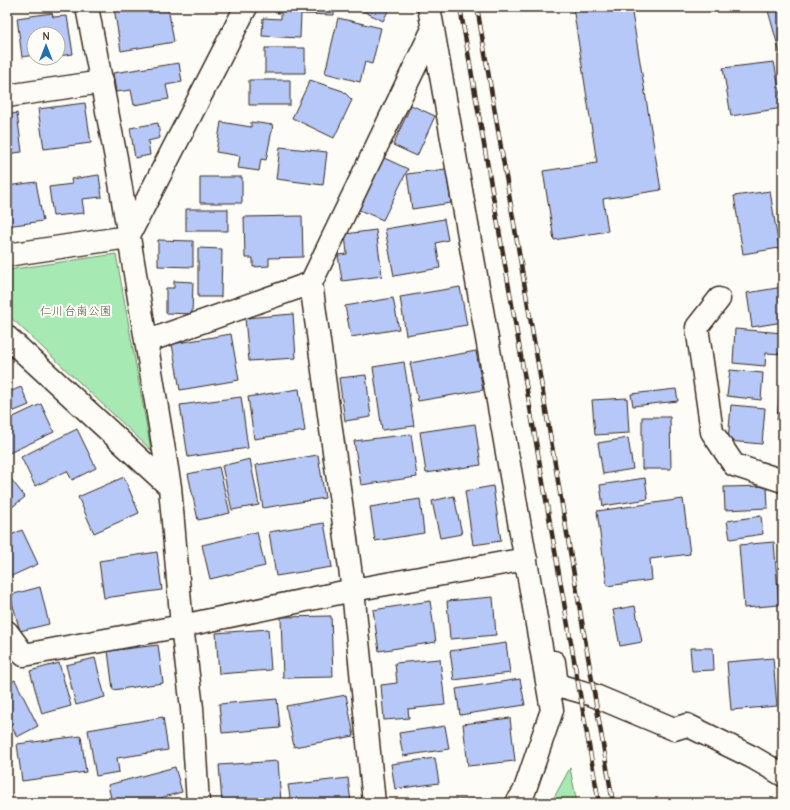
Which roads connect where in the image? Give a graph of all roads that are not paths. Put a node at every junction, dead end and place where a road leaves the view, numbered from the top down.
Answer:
1 (88, 7) edge
2 (246, 7) edge
3 (429, 7) edge
4 (433, 29) junction
5 (102, 82) junction
6 (7, 96) edge
7 (128, 237) junction
8 (7, 255) edge
9 (311, 283) junction
10 (719, 299) dead end
11 (7, 338) edge
12 (148, 341) junction
13 (783, 481) edge
14 (170, 487) junction
15 (526, 559) junction
16 (353, 590) junction
17 (182, 626) junction
18 (7, 632) edge
19 (544, 663) junction
20 (783, 775) edge
21 (198, 803) edge
22 (374, 803) edge
23 (518, 803) edge

1 - 5 street
2 - 7 street
3 - 4 street
4 - 9 street
4 - 15 street
5 - 6 street
5 - 7 street
7 - 8 street
7 - 12 street
9 - 12 street
9 - 16 street
10 - 13 street
11 - 14 street
12 - 14 street
14 - 17 street
15 - 16 street
15 - 19 street
16 - 17 street
16 - 22 street
17 - 18 street
17 - 21 street
19 - 20 street
19 - 23 street

